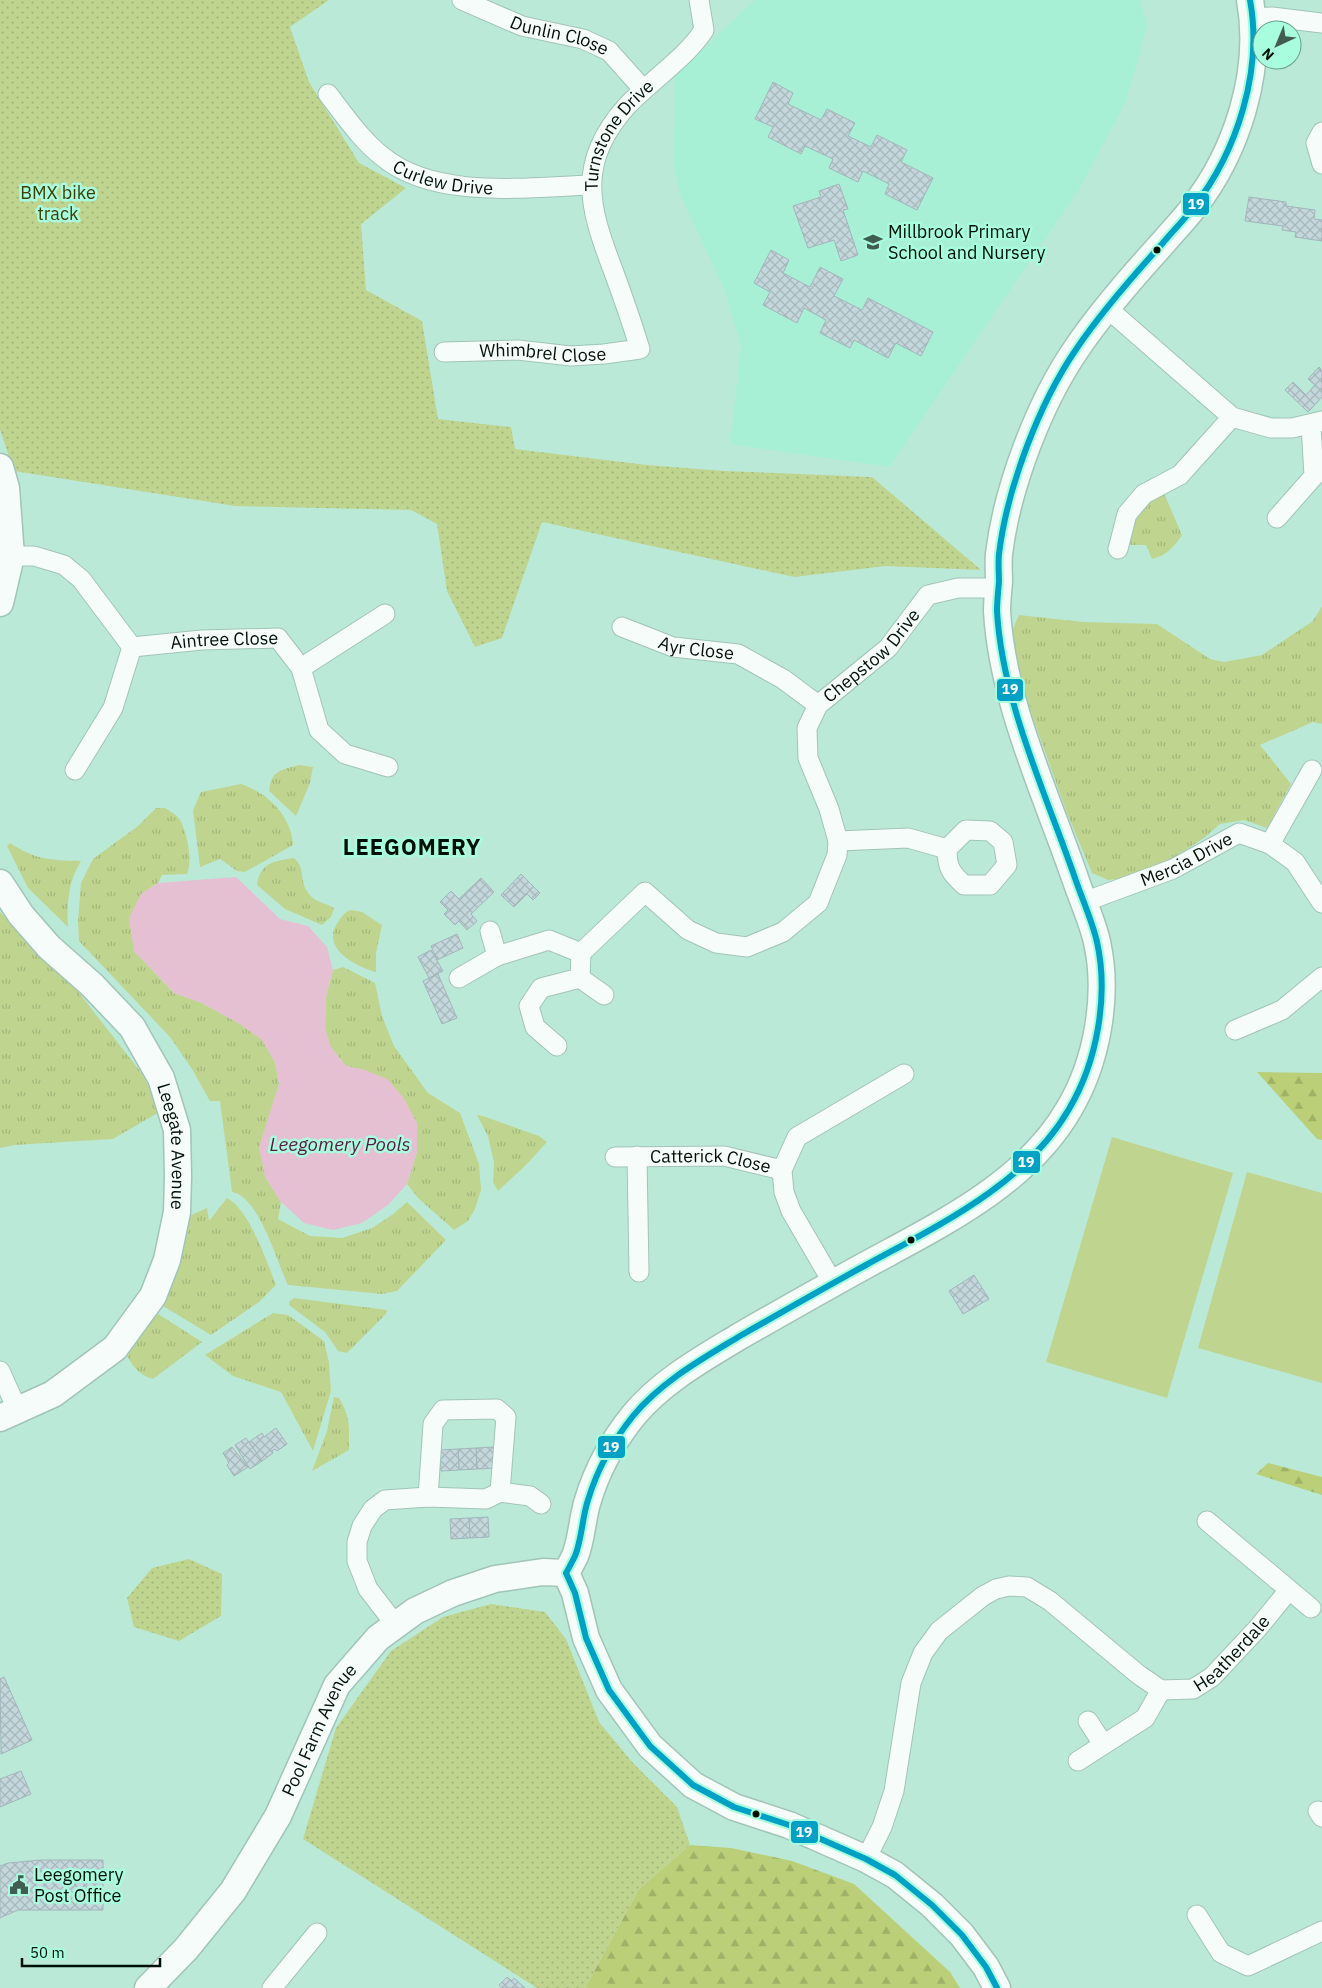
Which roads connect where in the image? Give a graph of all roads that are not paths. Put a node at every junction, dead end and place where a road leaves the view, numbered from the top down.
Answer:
1 (462, 0) edge
2 (698, 0) edge
3 (1252, 9) edge
4 (1322, 23) edge
5 (643, 89) junction
6 (328, 94) dead end
7 (1322, 132) edge
8 (1322, 164) edge
9 (591, 185) junction
10 (1107, 308) junction
11 (640, 350) joint
12 (444, 352) dead end
13 (1232, 416) junction
14 (1317, 423) edge
15 (0, 467) edge
16 (1278, 518) dead end
17 (1118, 549) dead end
18 (11, 556) junction
19 (998, 588) junction
20 (0, 603) edge
21 (385, 614) dead end
22 (622, 627) dead end
23 (132, 647) junction
24 (301, 668) junction
25 (818, 705) junction
26 (388, 767) dead end
27 (75, 770) dead end
28 (1312, 770) dead end
29 (838, 841) junction
30 (1270, 844) junction
31 (947, 849) dead end
32 (0, 883) edge
33 (1084, 902) junction
34 (1322, 902) edge
35 (490, 930) dead end
36 (581, 953) junction
37 (497, 956) junction
38 (1322, 977) edge
39 (459, 978) dead end
40 (580, 978) junction
41 (604, 995) dead end
42 (1235, 1030) dead end
43 (557, 1046) dead end
44 (904, 1074) dead end
45 (637, 1156) junction
46 (614, 1157) dead end
47 (782, 1170) junction
48 (639, 1272) dead end
49 (833, 1283) junction
50 (0, 1371) edge
51 (9, 1415) edge
52 (500, 1492) junction
53 (428, 1497) junction
54 (541, 1504) dead end
55 (1207, 1521) dead end
56 (566, 1573) junction
57 (1288, 1590) junction
58 (1312, 1608) dead end
59 (395, 1624) junction
60 (1161, 1690) junction
61 (1088, 1721) dead end
62 (1103, 1744) junction
63 (1078, 1761) dead end
64 (866, 1859) junction
65 (1197, 1915) dead end
66 (1322, 1931) edge
67 (317, 1933) dead end
68 (160, 1984) edge
69 (272, 1988) edge
70 (997, 1988) edge

1 - 5 street, Dunlin Close
2 - 5 street, Turnstone Drive
3 - 4 street
3 - 10 street
5 - 9 street, Turnstone Drive
6 - 9 street, Curlew Drive
7 - 8 street
9 - 11 street, Turnstone Drive
10 - 13 street
10 - 19 street
11 - 12 street, Whimbrel Close
13 - 14 street
13 - 17 street
14 - 16 street
15 - 18 street
18 - 20 street
18 - 23 street
19 - 25 street, Chepstow Drive
19 - 33 street
21 - 24 street
22 - 25 street, Ayr Close
23 - 24 street, Aintree Close
23 - 27 street
24 - 26 street, Aintree Close
25 - 29 street, Chepstow Drive
28 - 30 street
29 - 31 street
29 - 36 street, Chepstow Drive
30 - 33 street, Mercia Drive
30 - 34 street, Mercia Drive
32 - 51 street, Leegate Avenue
33 - 49 street
35 - 37 street
36 - 37 street
36 - 40 street
37 - 39 street
38 - 42 street
40 - 41 street
40 - 43 street
44 - 47 street
45 - 46 street, Catterick Close
45 - 47 street, Catterick Close
45 - 48 street, Catterick Close
47 - 49 street
49 - 56 street
50 - 51 street
52 - 53 street
52 - 53 street
52 - 54 street
53 - 59 street
55 - 57 street
56 - 59 street, Pool Farm Avenue
56 - 64 street
57 - 58 street
57 - 60 street, Heatherdale
59 - 68 street, Pool Farm Avenue
60 - 62 street
60 - 64 street
61 - 62 street
62 - 63 street
64 - 70 street
65 - 66 street
67 - 69 street

